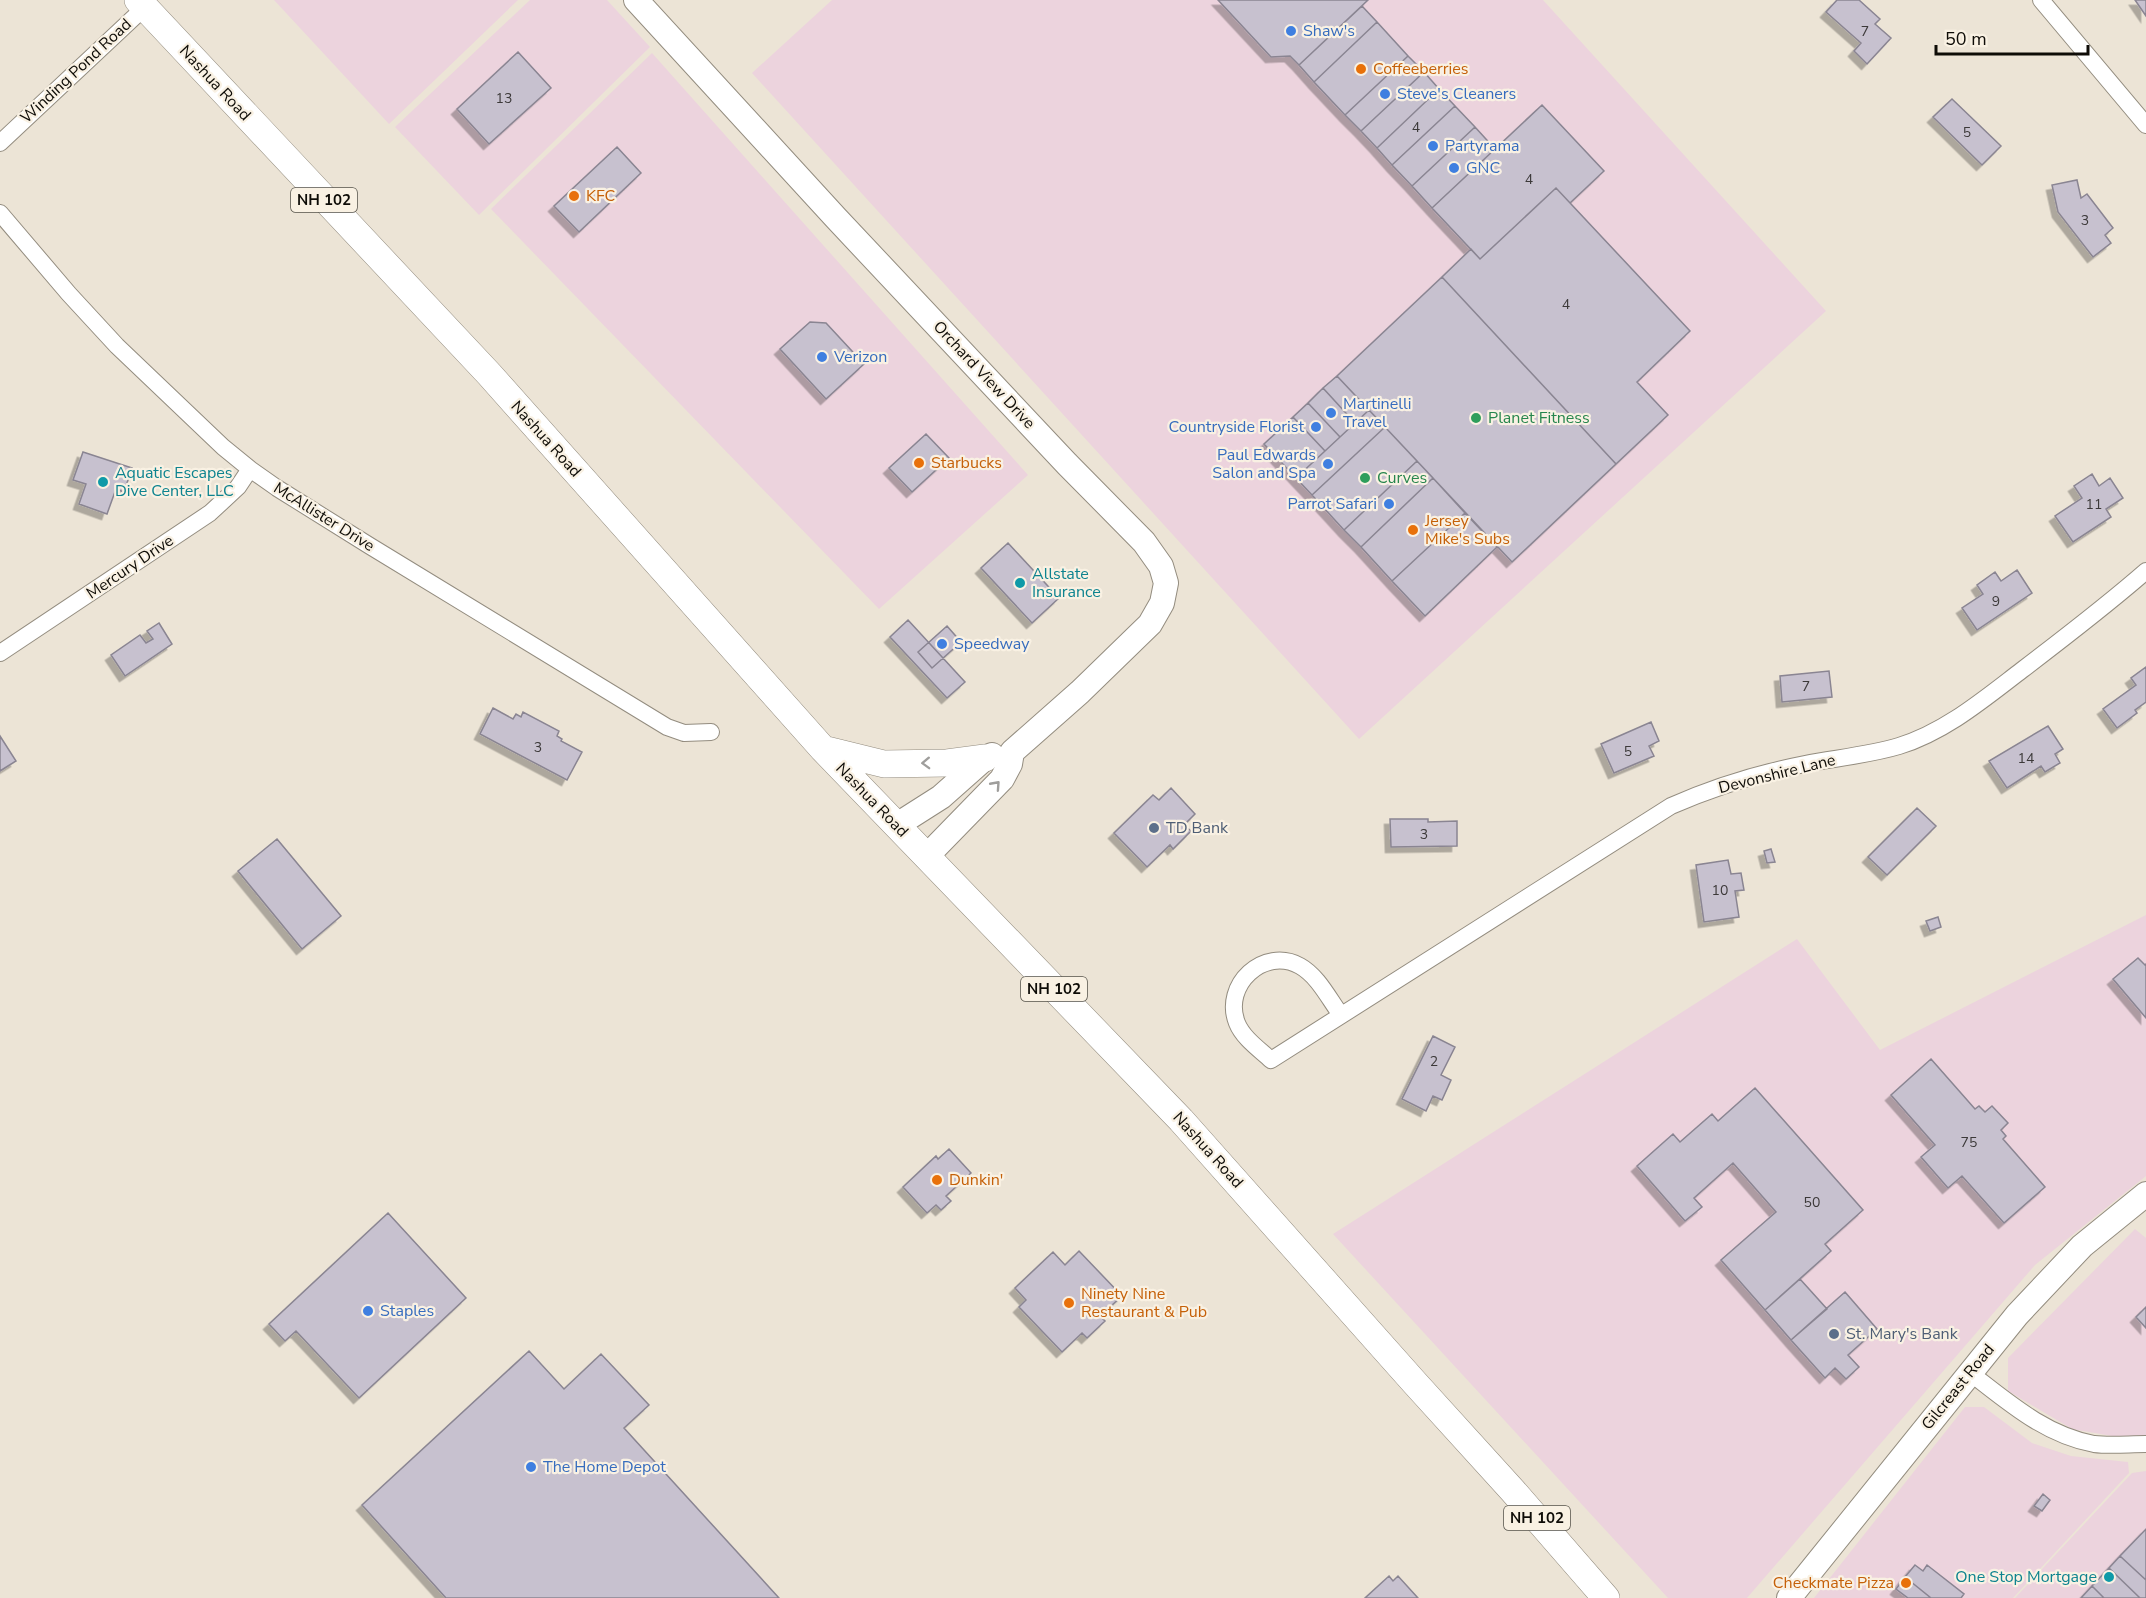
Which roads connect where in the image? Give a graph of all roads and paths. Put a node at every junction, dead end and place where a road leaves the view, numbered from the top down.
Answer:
1 (636, 0) edge
2 (2041, 0) edge
3 (145, 2) edge
4 (2146, 125) edge
5 (0, 143) edge
6 (0, 213) edge
7 (250, 469) junction
8 (2146, 571) edge
9 (0, 653) edge
10 (711, 732) dead end
11 (822, 748) junction
12 (1012, 752) junction
13 (985, 758) junction
14 (897, 825) junction
15 (926, 857) junction
16 (1341, 1016) junction
17 (2146, 1194) edge
18 (1969, 1372) junction
19 (2146, 1444) edge
20 (1606, 1598) edge
21 (1789, 1598) edge

1 - 12 street, Orchard View Drive
2 - 4 street
3 - 5 street, Winding Pond Road
3 - 11 main road, Nashua Road / NH 102
6 - 7 street, McAllister Drive
7 - 9 street, Mercury Drive
7 - 10 street, McAllister Drive
8 - 16 street, Devonshire Lane
13 -> 11 main road
11 - 14 main road, Nashua Road / NH 102
12 - 13 street, Orchard View Drive
15 -> 12 street, Orchard View Drive
13 - 14 street, Orchard View Drive
14 - 15 main road, Nashua Road / NH 102
15 - 20 main road, Nashua Road / NH 102
16 - 16 street, Devonshire Lane
17 - 18 street, Gilcreast Road
18 - 19 street
18 - 21 street, Gilcreast Road

